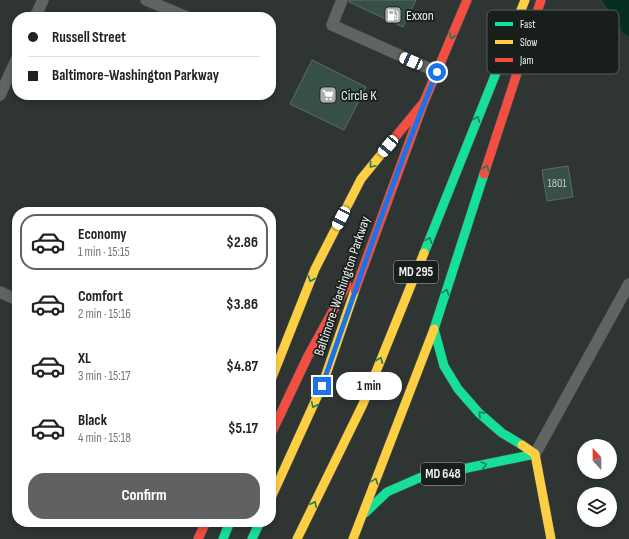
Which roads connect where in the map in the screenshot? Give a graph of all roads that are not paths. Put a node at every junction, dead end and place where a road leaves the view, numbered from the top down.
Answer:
1 (43, 0) edge
2 (146, 0) edge
3 (342, 0) edge
4 (468, 0) edge
5 (525, 0) edge
6 (541, 0) edge
7 (521, 10) edge
8 (538, 10) edge
9 (38, 12) edge
10 (175, 12) edge
11 (12, 69) edge
12 (437, 72) junction
13 (495, 74) edge
14 (517, 74) edge
15 (0, 95) edge
16 (424, 102) junction
17 (369, 250) junction
18 (629, 284) edge
19 (0, 292) edge
20 (12, 298) edge
21 (434, 329) junction
22 (276, 367) edge
23 (276, 423) edge
24 (535, 454) junction
25 (276, 487) edge
26 (361, 517) junction
27 (204, 527) edge
28 (228, 527) edge
29 (258, 527) edge
30 (198, 539) edge
31 (223, 539) edge
32 (252, 539) edge
33 (297, 539) edge
34 (353, 539) edge
35 (551, 539) edge

1 - 9 lane
2 - 10 lane
3 - 12 lane
4 -> 12 main road
7 -> 5 main road, MD 295
8 -> 6 main road
11 - 15 lane
12 - 16 main road
33 -> 13 main road, MD 295
21 -> 14 main road
16 - 17 main road, Baltimore-Washington Parkway
16 -> 22 main road
17 - 23 main road
17 -> 25 main road, Baltimore-Washington Parkway
18 - 24 lane
19 - 20 lane
24 -> 21 main road
26 -> 21 main road
26 -> 24 main road, MD 648
24 - 35 main road
26 - 34 main road
27 - 30 main road
28 - 31 main road
29 - 32 main road

